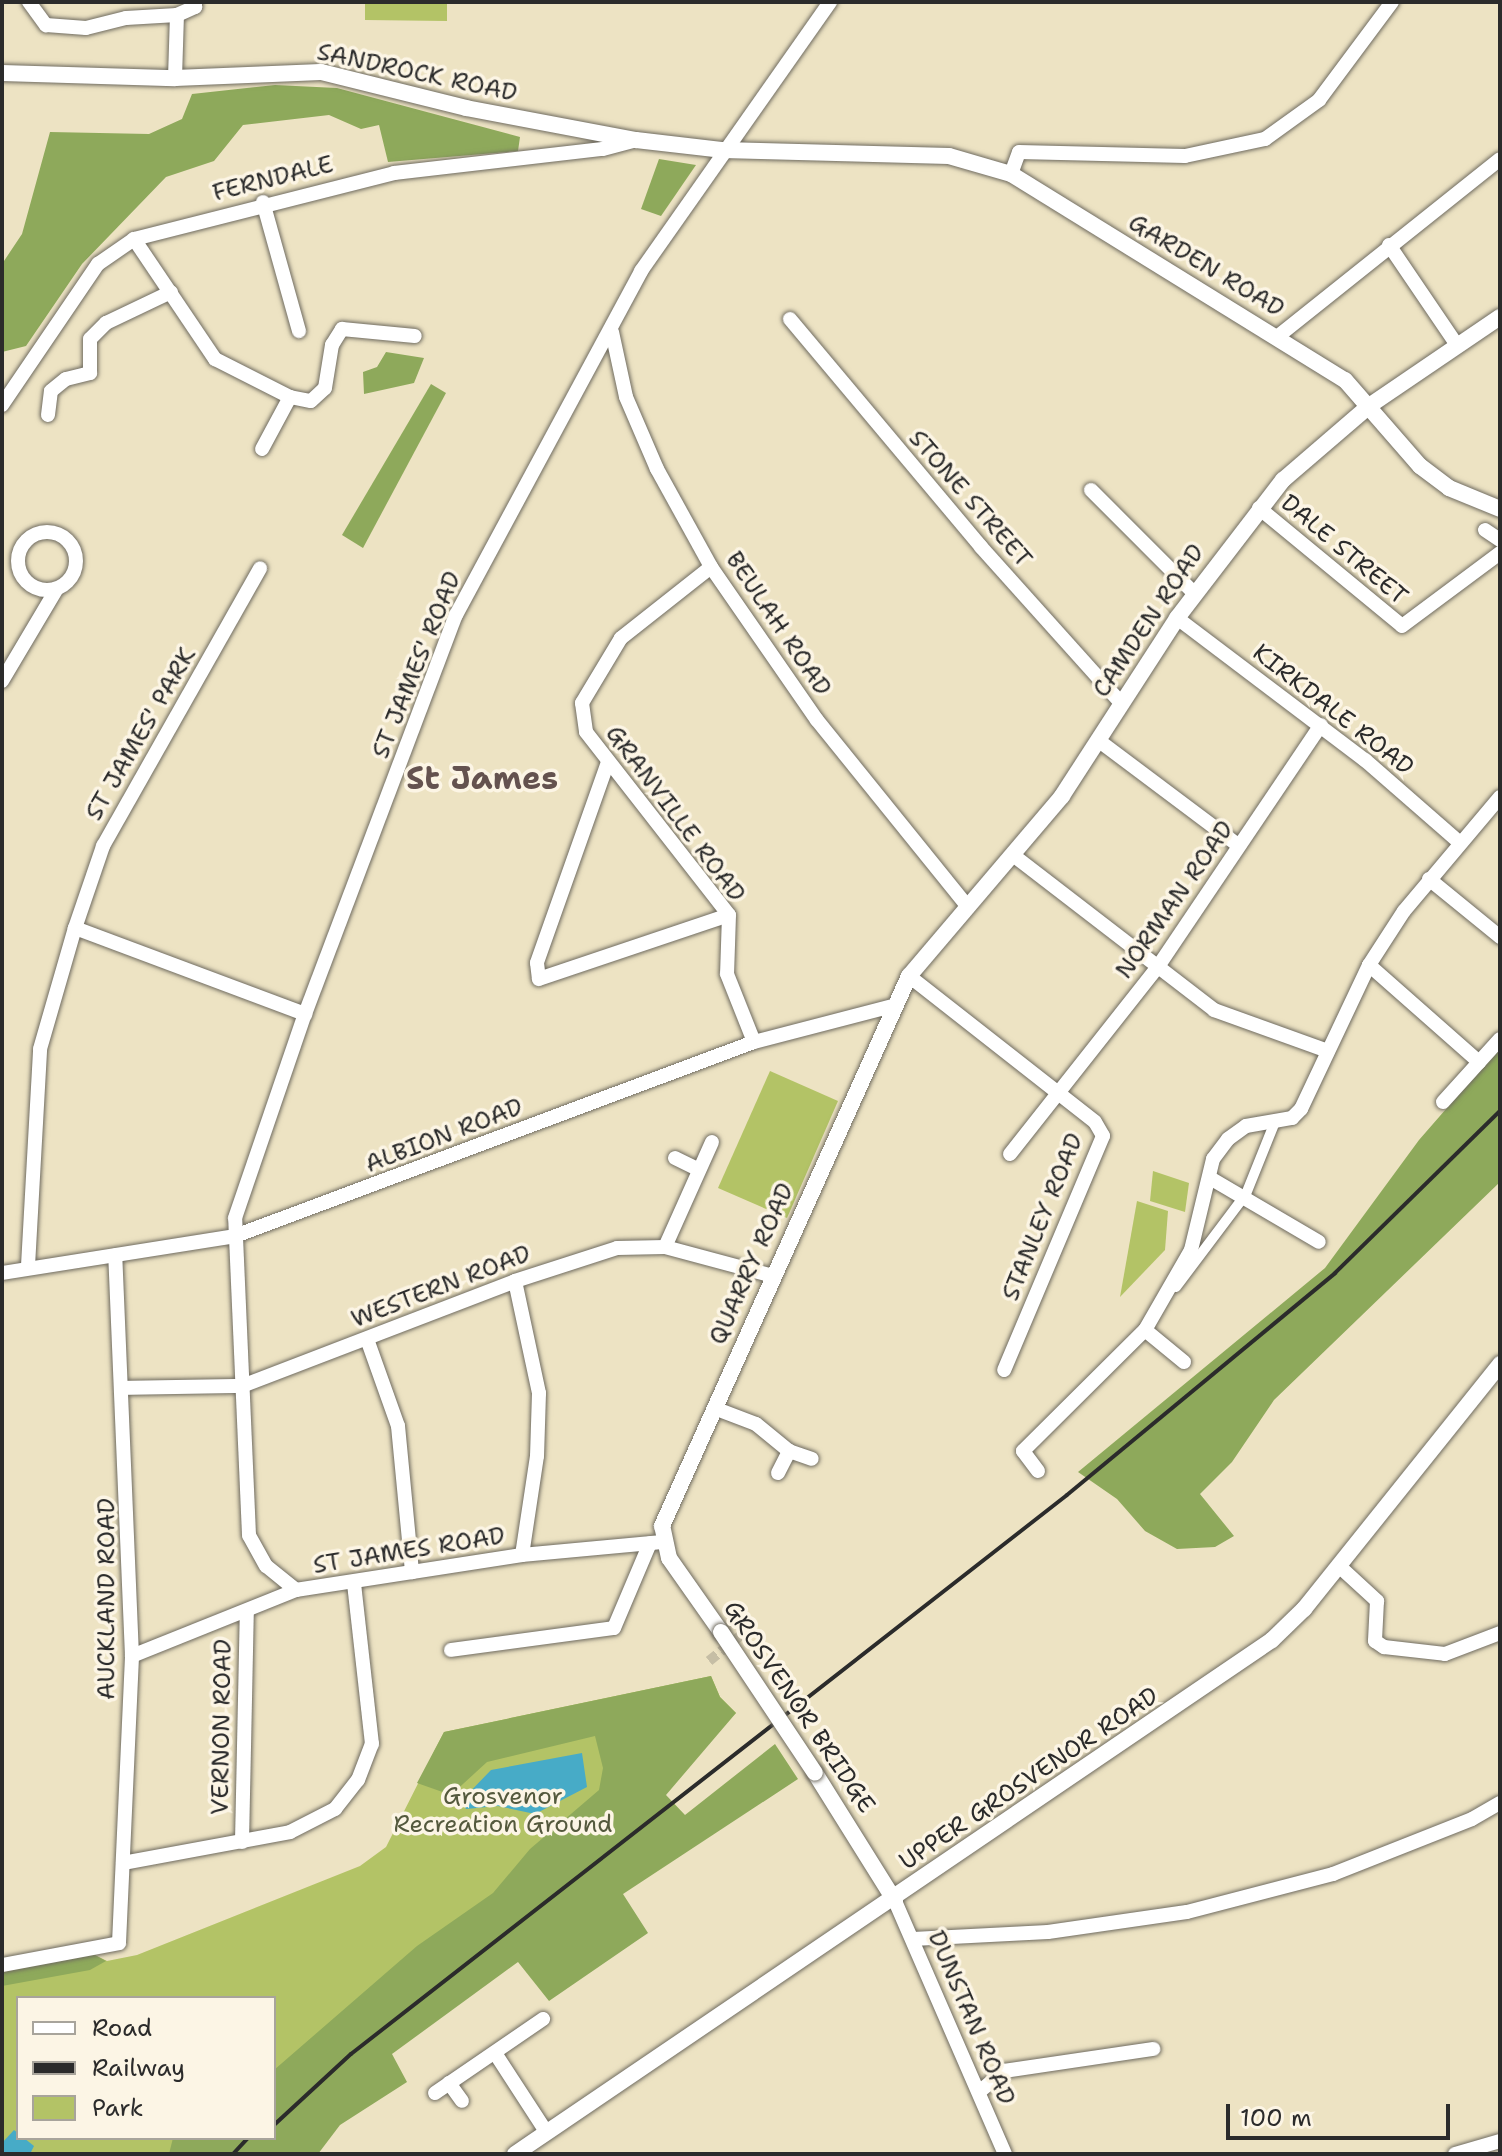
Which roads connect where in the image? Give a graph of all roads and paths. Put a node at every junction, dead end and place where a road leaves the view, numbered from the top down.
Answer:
1 (29, 2) edge
2 (195, 2) edge
3 (830, 2) edge
4 (1392, 2) edge
5 (177, 15) junction
6 (2, 73) edge
7 (175, 78) junction
8 (636, 140) junction
9 (723, 150) junction
10 (1500, 159) edge
11 (1011, 174) junction
12 (263, 202) junction
13 (134, 239) junction
14 (1389, 245) junction
15 (171, 292) junction
16 (1500, 317) edge
17 (790, 319) dead end
18 (299, 331) dead end
19 (612, 332) junction
20 (415, 336) dead end
21 (1277, 337) junction
22 (1457, 345) junction
23 (290, 397) junction
24 (2, 405) edge
25 (1369, 406) junction
26 (48, 415) dead end
27 (262, 449) dead end
28 (1091, 490) dead end
29 (1259, 508) junction
30 (1500, 509) edge
31 (1485, 530) dead end
32 (1500, 540) edge
33 (1500, 553) edge
34 (711, 567) junction
35 (260, 568) dead end
36 (56, 590) junction
37 (1194, 593) junction
38 (1177, 618) junction
39 (2, 681) edge
40 (1121, 703) junction
41 (1321, 725) junction
42 (1098, 740) junction
43 (608, 762) junction
44 (1500, 797) edge
45 (1458, 841) junction
46 (1239, 846) junction
47 (1013, 855) junction
48 (1429, 879) junction
49 (968, 907) junction
50 (729, 915) junction
51 (75, 928) junction
52 (1500, 937) edge
53 (1369, 965) junction
54 (1157, 968) junction
55 (909, 976) junction
56 (892, 1006) junction
57 (305, 1014) junction
58 (1500, 1039) edge
59 (754, 1042) junction
60 (1328, 1051) junction
61 (1479, 1062) junction
62 (1058, 1094) junction
63 (1443, 1102) dead end
64 (1275, 1122) junction
65 (712, 1142) dead end
66 (1010, 1154) dead end
67 (675, 1158) dead end
68 (698, 1169) junction
69 (1210, 1178) junction
70 (1246, 1194) junction
71 (235, 1236) junction
72 (1319, 1242) dead end
73 (665, 1247) junction
74 (115, 1255) junction
75 (28, 1266) junction
76 (2, 1273) edge
77 (773, 1276) junction
78 (515, 1281) junction
79 (1158, 1312) junction
80 (1145, 1330) junction
81 (367, 1339) junction
82 (1184, 1362) dead end
83 (1499, 1367) edge
84 (1004, 1370) dead end
85 (242, 1386) junction
86 (124, 1388) junction
87 (714, 1408) junction
88 (789, 1451) junction
89 (812, 1459) dead end
90 (1038, 1471) dead end
91 (778, 1473) dead end
92 (656, 1543) junction
93 (522, 1555) junction
94 (1339, 1566) junction
95 (412, 1572) junction
96 (354, 1583) junction
97 (296, 1590) junction
98 (247, 1612) junction
99 (1500, 1633) edge
100 (451, 1650) dead end
101 (132, 1656) junction
102 (1500, 1803) edge
103 (242, 1842) junction
104 (123, 1863) junction
105 (895, 1901) junction
106 (913, 1939) junction
107 (2, 1965) edge
108 (543, 2019) dead end
109 (1153, 2049) dead end
110 (495, 2053) junction
111 (449, 2083) junction
112 (979, 2092) junction
113 (435, 2093) dead end
114 (462, 2101) dead end
115 (545, 2130) junction
116 (1500, 2141) edge
117 (515, 2154) edge
118 (1005, 2154) edge
119 (1455, 2154) edge

1 - 5 street
2 - 5 street
3 - 9 street, ST JAMES' ROAD
4 - 11 street
5 - 7 street
6 - 7 street, SANDROCK ROAD
7 - 8 street, SANDROCK ROAD
8 - 9 street, SANDROCK ROAD
8 - 12 street, FERNDALE
9 - 11 street, GARDEN ROAD
9 - 19 street, ST JAMES' ROAD
10 - 14 street
11 - 21 street, GARDEN ROAD
12 - 13 street, FERNDALE
12 - 18 street
13 - 15 street
13 - 24 street, FERNDALE
14 - 21 street
14 - 22 street
15 - 23 street
15 - 26 street
16 - 22 street, CAMDEN ROAD
17 - 40 street, STONE STREET
19 - 34 street, BEULAH ROAD
19 - 57 street, ST JAMES' ROAD
20 - 23 street
21 - 25 street, GARDEN ROAD
22 - 25 street, CAMDEN ROAD
23 - 27 street
25 - 29 street, CAMDEN ROAD
25 - 30 street, GARDEN ROAD
28 - 37 street
29 - 33 street, DALE STREET
29 - 37 street, CAMDEN ROAD
31 - 32 street
34 - 43 street, GRANVILLE ROAD
34 - 49 street, BEULAH ROAD
35 - 51 street, ST JAMES' PARK
36 - 36 street
36 - 39 street
37 - 38 street, CAMDEN ROAD
38 - 40 street, CAMDEN ROAD
38 - 41 street, KIRKDALE ROAD
40 - 42 street, CAMDEN ROAD
41 - 45 street, KIRKDALE ROAD
41 - 46 street, NORMAN ROAD
42 - 46 street
42 - 47 street, CAMDEN ROAD
43 - 50 street, GRANVILLE ROAD
43 - 50 street
44 - 45 street
45 - 48 street
46 - 54 street, NORMAN ROAD
47 - 49 street, CAMDEN ROAD
47 - 54 street
48 - 52 street
48 - 53 street
49 - 55 street, CAMDEN ROAD
50 - 59 street, GRANVILLE ROAD
51 - 57 street
51 - 75 street, ST JAMES' PARK
53 - 60 street
53 - 61 street
54 - 60 street
54 - 62 street, NORMAN ROAD
55 - 56 street, CAMDEN ROAD
55 - 62 street, STANLEY ROAD
56 - 59 street, ALBION ROAD
56 - 77 street, QUARRY ROAD
57 - 71 street, ST JAMES' ROAD
58 - 61 street
59 - 71 street, ALBION ROAD
60 - 64 street
61 - 63 street
62 - 66 street, NORMAN ROAD
62 - 84 street, STANLEY ROAD
64 - 69 street
64 - 70 street
65 - 68 street
67 - 68 street
68 - 73 street
69 - 70 street
69 - 79 street
70 - 72 street
70 - 79 street
71 - 74 street, ALBION ROAD
71 - 85 street, ST JAMES ROAD
73 - 77 street, WESTERN ROAD
73 - 78 street, WESTERN ROAD
74 - 75 street, ALBION ROAD
74 - 86 street, AUCKLAND ROAD
75 - 76 street, ALBION ROAD
77 - 87 street, QUARRY ROAD
78 - 81 street, WESTERN ROAD
78 - 93 street
79 - 80 street
80 - 82 street
80 - 90 street
81 - 85 street, WESTERN ROAD
81 - 95 street
83 - 94 street, UPPER GROSVENOR ROAD
85 - 86 street, WESTERN ROAD
85 - 97 street, ST JAMES ROAD
86 - 101 street, AUCKLAND ROAD
87 - 88 street
87 - 92 street, QUARRY ROAD
88 - 89 street
88 - 91 street
92 - 93 street, ST JAMES ROAD
92 - 100 street
92 - 105 street, GROSVENOR BRIDGE, bridge
93 - 95 street, ST JAMES ROAD
94 - 99 street
94 - 105 street, UPPER GROSVENOR ROAD
95 - 96 street, ST JAMES ROAD
96 - 97 street, ST JAMES ROAD
96 - 103 street
97 - 98 street
98 - 101 street
98 - 103 street, VERNON ROAD
101 - 104 street, AUCKLAND ROAD
102 - 106 street
103 - 104 street
104 - 107 street, AUCKLAND ROAD
105 - 106 street, DUNSTAN ROAD
105 - 115 street, UPPER GROSVENOR ROAD
106 - 112 street, DUNSTAN ROAD
108 - 110 street
109 - 112 street
110 - 111 street
110 - 115 street
111 - 113 street
111 - 114 street
112 - 118 street, DUNSTAN ROAD
115 - 117 street, UPPER GROSVENOR ROAD
116 - 119 street

